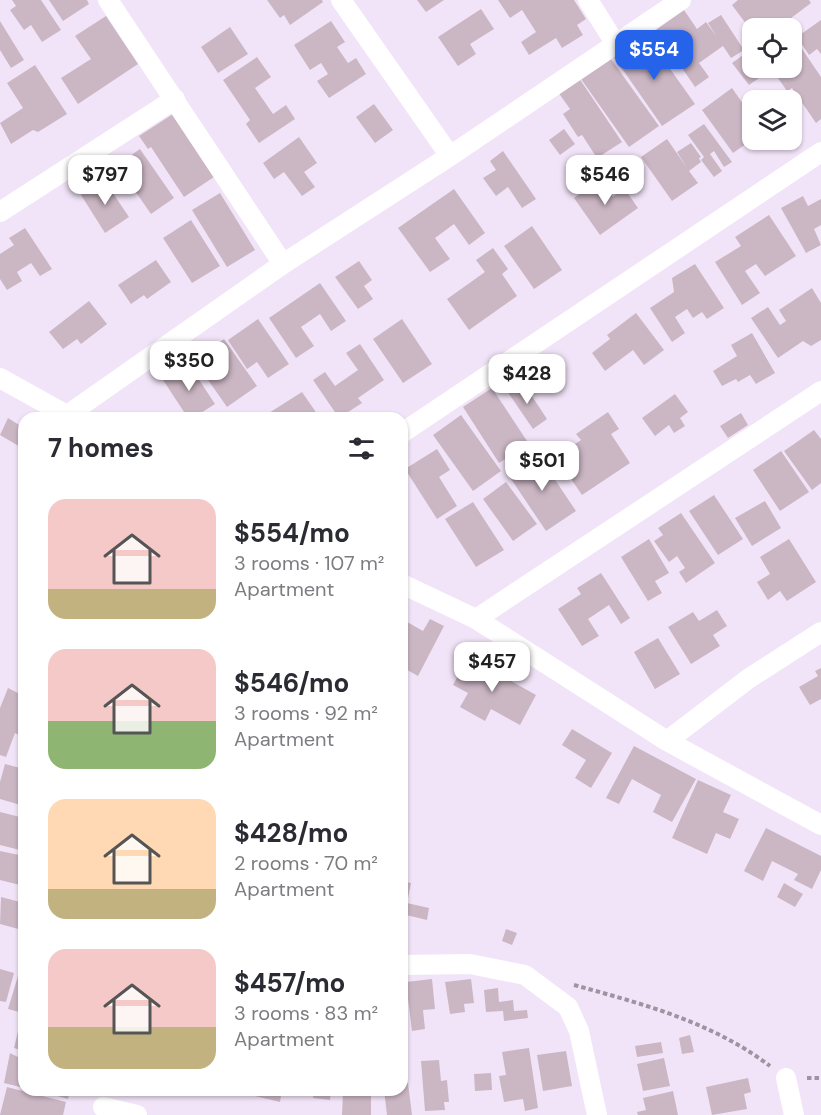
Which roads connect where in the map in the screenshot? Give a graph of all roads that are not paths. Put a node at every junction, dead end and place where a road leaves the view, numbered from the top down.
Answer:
1 (108, 0) edge
2 (341, 0) edge
3 (588, 0) edge
4 (681, 0) edge
5 (615, 43) junction
6 (175, 99) junction
7 (821, 152) edge
8 (450, 156) junction
9 (0, 212) edge
10 (283, 264) junction
11 (0, 378) edge
12 (821, 391) edge
13 (60, 412) edge
14 (76, 412) edge
15 (408, 429) edge
16 (408, 587) edge
17 (476, 619) junction
18 (821, 632) edge
19 (667, 741) junction
20 (821, 825) edge
21 (408, 965) edge
22 (786, 1078) road end
23 (103, 1104) edge
24 (137, 1115) edge
25 (597, 1115) edge
26 (794, 1115) edge

1 - 6 street
2 - 8 street
3 - 5 street
4 - 5 street
5 - 8 street
6 - 9 street
6 - 10 street
7 - 15 street
8 - 10 street
10 - 14 street
11 - 13 street
12 - 17 street
16 - 17 street
17 - 19 street
18 - 19 street
19 - 20 street
21 - 25 street
22 - 26 street
23 - 24 street

